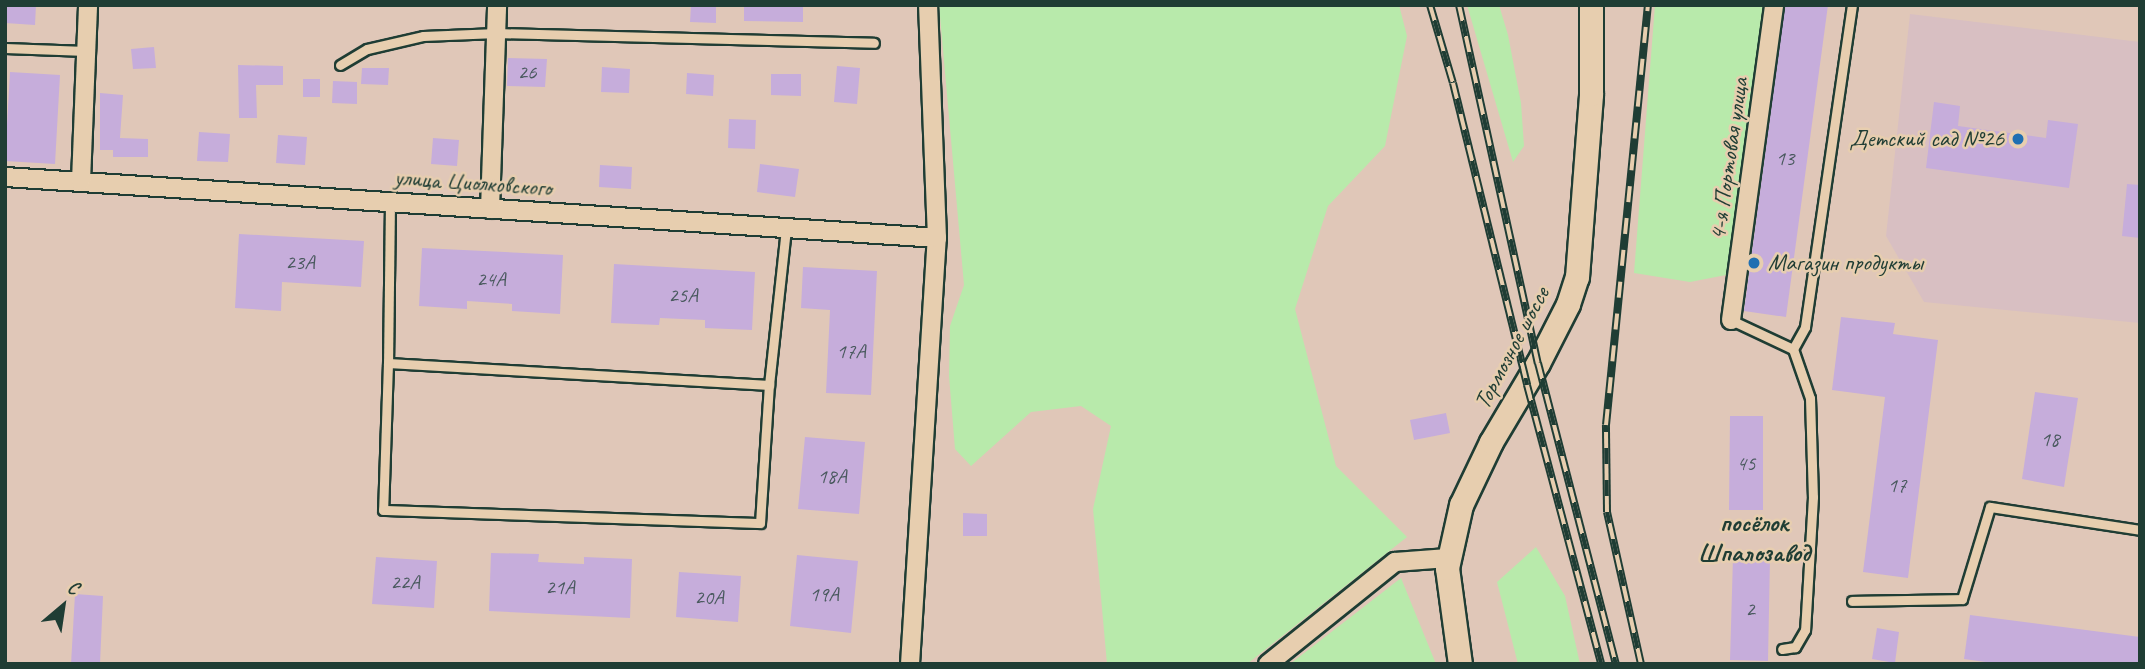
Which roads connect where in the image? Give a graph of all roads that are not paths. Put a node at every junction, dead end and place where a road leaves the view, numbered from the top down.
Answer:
1 (88, 5) edge
2 (497, 5) edge
3 (928, 5) edge
4 (1591, 5) edge
5 (1774, 5) edge
6 (1852, 5) edge
7 (497, 33) junction
8 (874, 43) dead end
9 (5, 48) edge
10 (86, 51) junction
11 (340, 65) dead end
12 (5, 177) edge
13 (81, 181) junction
14 (390, 202) junction
15 (490, 209) junction
16 (786, 228) junction
17 (937, 238) junction
18 (1731, 320) joint
19 (1793, 349) junction
20 (388, 363) junction
21 (769, 385) junction
22 (2140, 530) edge
23 (1448, 558) junction
24 (1852, 601) dead end
25 (1782, 649) dead end
26 (910, 664) edge
27 (1268, 664) edge
28 (1460, 664) edge

1 - 10 street
2 - 7 street
3 - 17 street
4 - 23 street, Тормозное шоссе
5 - 18 street, 4-я Портовая улица
6 - 19 lane
7 - 8 lane
7 - 11 lane
7 - 15 street
9 - 10 lane
10 - 13 street
12 - 13 street, улица Циолковского
13 - 14 street, улица Циолковского
14 - 15 street, улица Циолковского
14 - 20 lane
15 - 16 street, улица Циолковского
16 - 17 street, улица Циолковского
16 - 21 lane
17 - 26 street
18 - 19 lane
19 - 25 lane
20 - 21 lane
20 - 21 lane
22 - 24 lane
23 - 27 street
23 - 28 street, Тормозное шоссе

